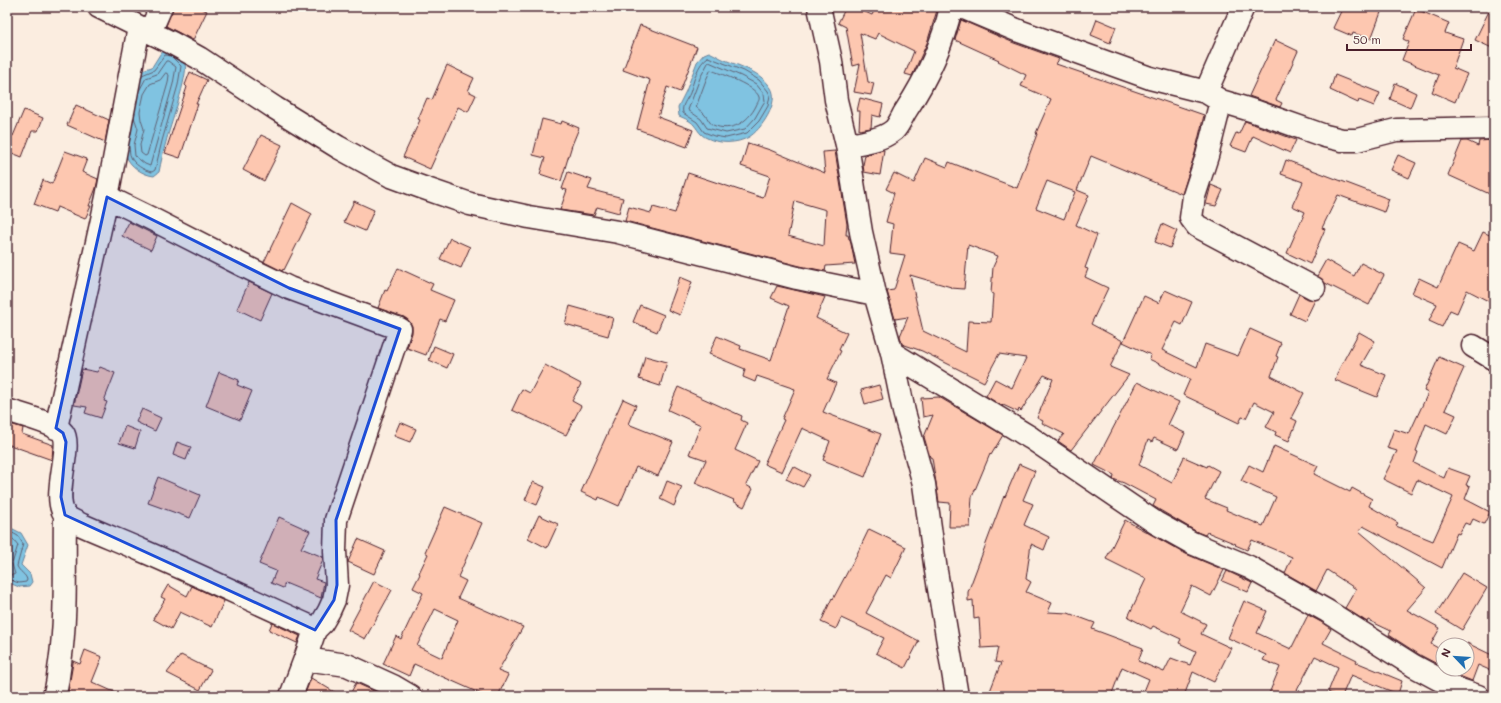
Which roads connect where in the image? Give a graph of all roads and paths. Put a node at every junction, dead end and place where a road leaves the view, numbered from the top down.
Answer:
1 (99, 7) edge
2 (161, 7) edge
3 (819, 7) edge
4 (951, 7) edge
5 (962, 7) edge
6 (1243, 7) edge
7 (144, 29) junction
8 (1213, 96) junction
9 (1494, 128) edge
10 (847, 145) junction
11 (107, 197) junction
12 (1314, 288) dead end
13 (875, 294) junction
14 (1473, 346) dead end
15 (892, 353) junction
16 (1494, 359) edge
17 (7, 410) edge
18 (56, 428) junction
19 (65, 515) junction
20 (315, 630) junction
21 (305, 658) junction
22 (54, 696) edge
23 (291, 696) edge
24 (410, 696) edge
25 (957, 696) edge
26 (1478, 696) edge

1 - 7 street
2 - 7 street
3 - 10 street
4 - 10 street
5 - 8 street
6 - 8 street
7 - 11 street
7 - 13 street
8 - 9 street
8 - 12 street
10 - 13 street
11 - 18 street
11 - 20 street
13 - 15 street
14 - 16 street
15 - 25 street
15 - 26 street
17 - 18 street
18 - 19 street
19 - 20 street
19 - 22 street
20 - 21 street
21 - 23 street
21 - 24 street

